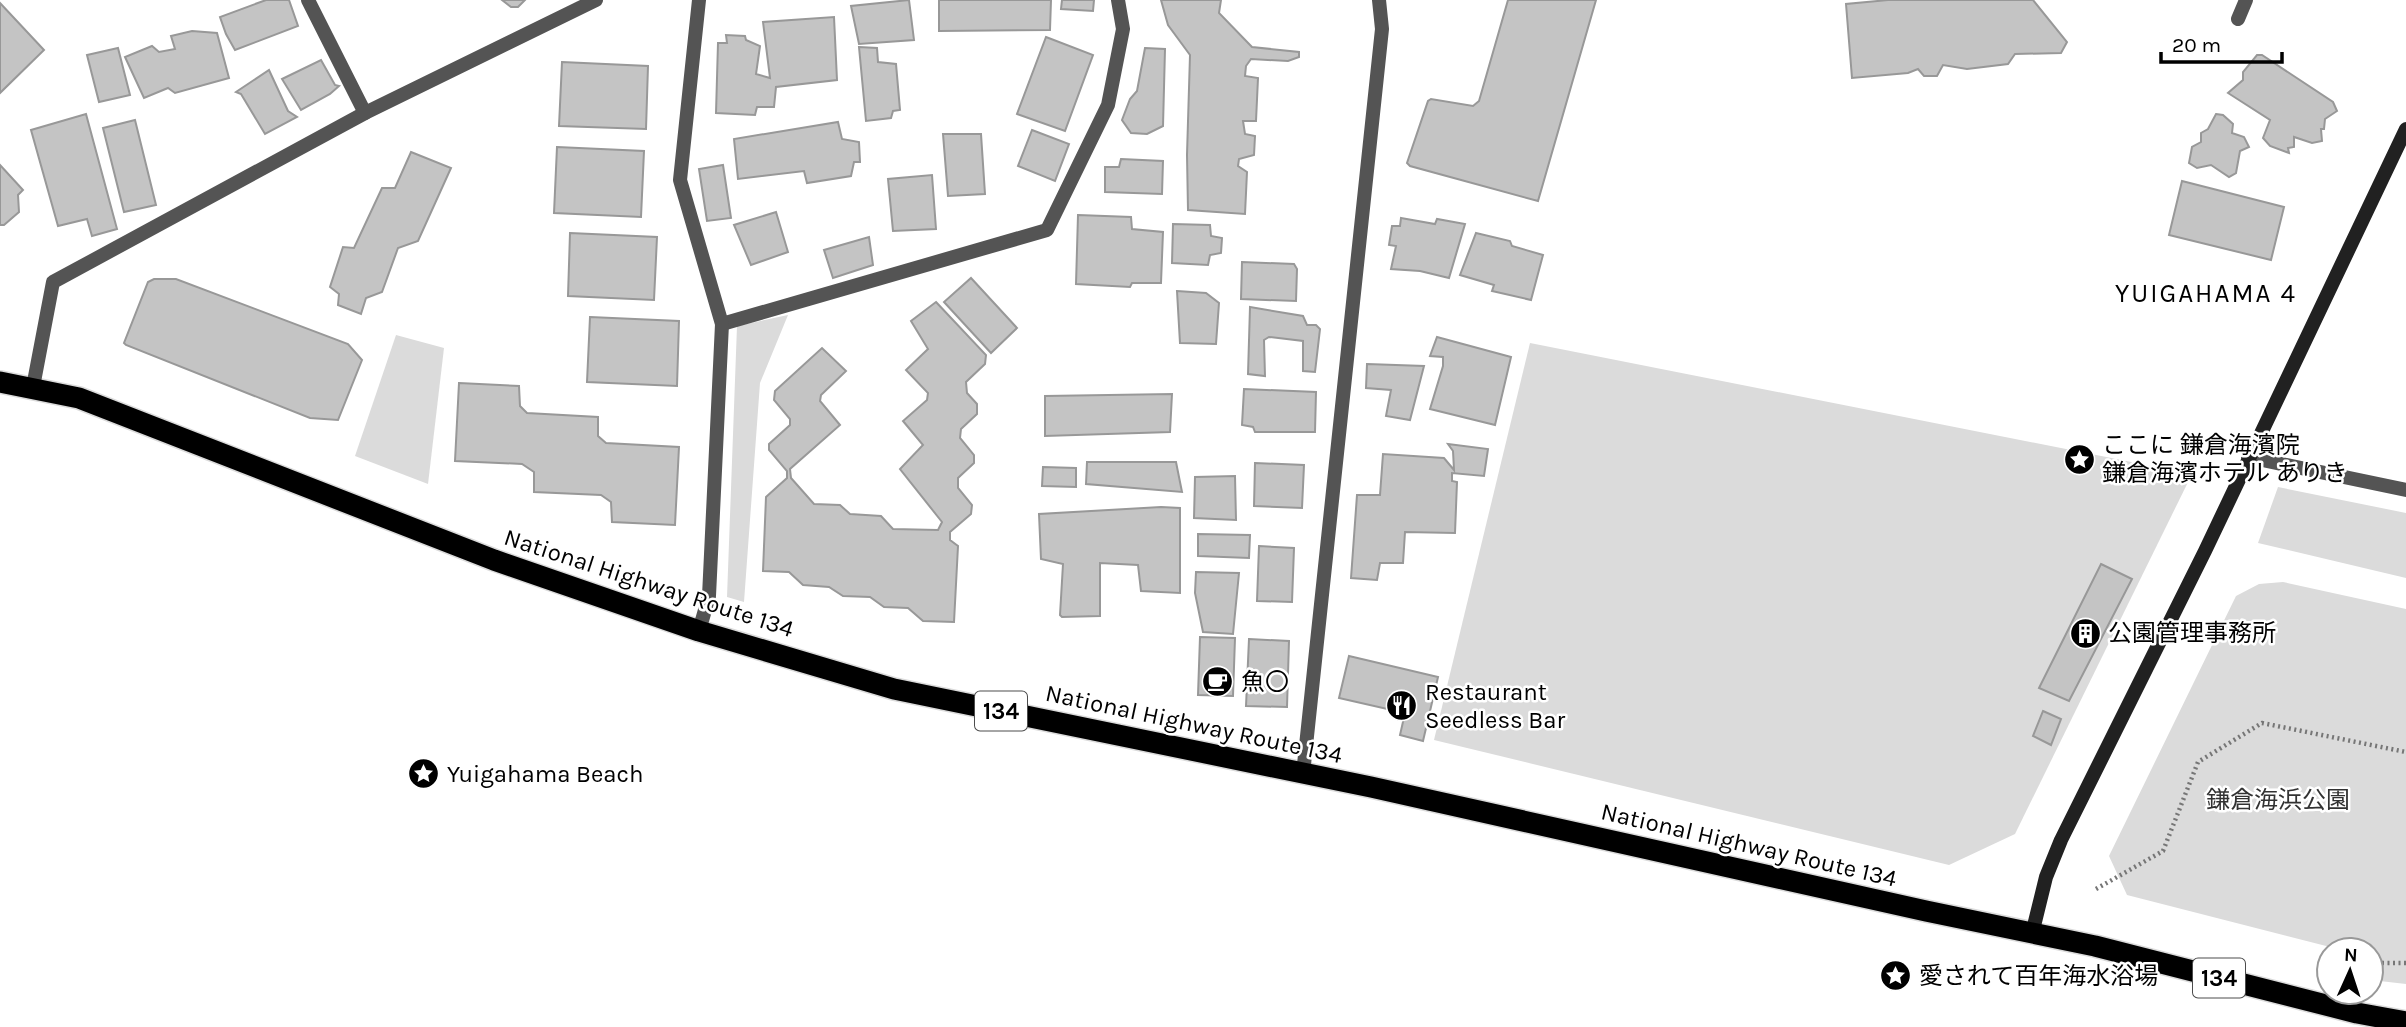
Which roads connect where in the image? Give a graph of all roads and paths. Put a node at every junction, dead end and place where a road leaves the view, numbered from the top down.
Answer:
1 (308, 0) edge
2 (596, 0) edge
3 (699, 0) edge
4 (1118, 0) edge
5 (1379, 0) edge
6 (2246, 0) edge
7 (2238, 19) dead end
8 (365, 113) junction
9 (2406, 129) edge
10 (722, 324) junction
11 (0, 382) edge
12 (33, 387) junction
13 (2248, 457) junction
14 (2406, 490) edge
15 (699, 631) junction
16 (2406, 752) edge
17 (1303, 774) junction
18 (2096, 889) dead end
19 (2032, 934) junction
20 (2385, 963) edge
21 (2406, 963) edge
22 (2406, 1022) edge

1 - 8 street
2 - 8 street
3 - 10 street
4 - 10 street
5 - 17 street
6 - 7 street
8 - 12 street
9 - 13 street
10 - 15 street
11 - 12 highway, National Highway Route 134 / 134
12 - 15 highway, National Highway Route 134 / 134
13 - 14 street
13 - 19 street
15 - 17 highway, National Highway Route 134 / 134
16 - 18 path
17 - 19 highway, National Highway Route 134 / 134
19 - 22 highway, National Highway Route 134 / 134
20 - 21 path

